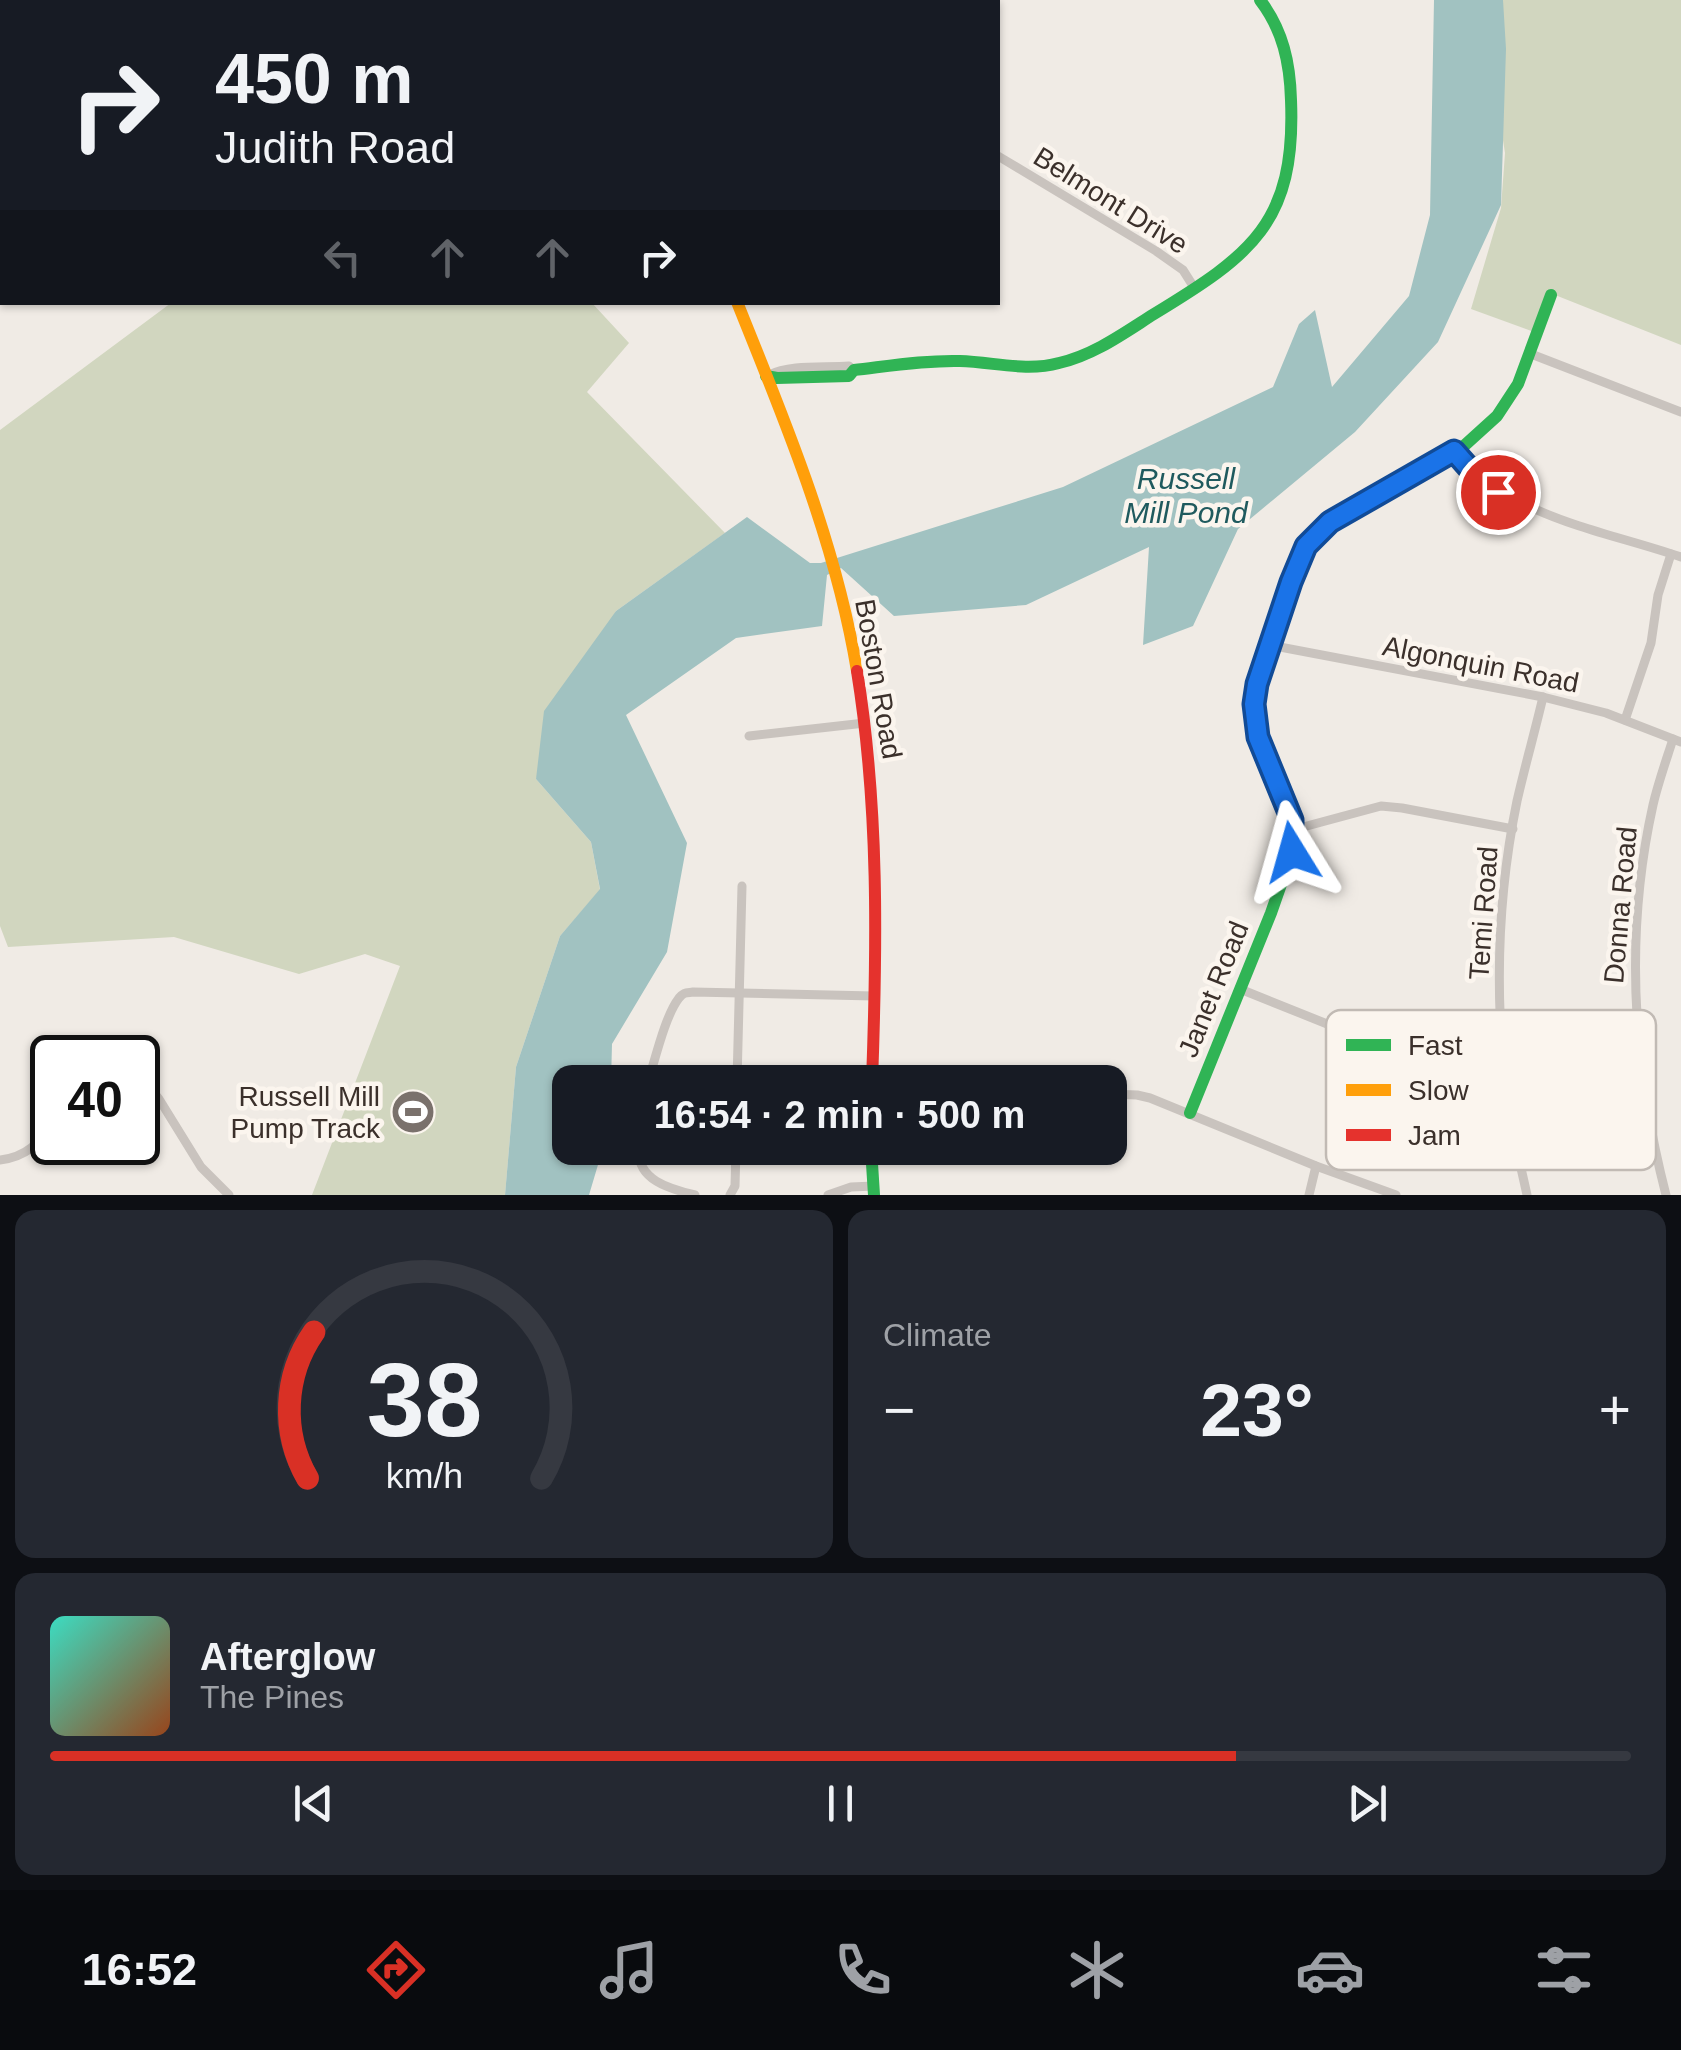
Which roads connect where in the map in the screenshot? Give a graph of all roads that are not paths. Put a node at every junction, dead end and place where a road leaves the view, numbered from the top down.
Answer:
1 (1260, 0) edge
2 (1000, 157) edge
3 (1195, 288) junction
4 (1551, 295) dead end
5 (738, 305) edge
6 (1530, 354) junction
7 (766, 376) junction
8 (1681, 412) edge
9 (1454, 451) junction
10 (1676, 555) edge
11 (1269, 645) junction
12 (1544, 696) junction
13 (1625, 720) junction
14 (865, 723) junction
15 (748, 736) dead end
16 (1677, 740) edge
17 (1513, 828) junction
18 (1292, 830) junction
19 (742, 886) dead end
20 (1240, 989) junction
21 (738, 993) junction
22 (874, 996) junction
23 (1500, 1010) edge
24 (1635, 1010) edge
25 (1326, 1024) edge
26 (653, 1065) edge
27 (737, 1065) edge
28 (872, 1065) edge
29 (1127, 1095) edge
30 (160, 1101) edge
31 (1190, 1113) junction
32 (1656, 1148) edge
33 (30, 1149) edge
34 (0, 1160) edge
35 (641, 1165) edge
36 (736, 1165) edge
37 (872, 1165) edge
38 (1316, 1166) junction
39 (1326, 1170) edge
40 (1327, 1170) edge
41 (1521, 1170) edge
42 (874, 1191) edge
43 (229, 1195) edge
44 (695, 1195) edge
45 (730, 1195) edge
46 (828, 1195) edge
47 (1309, 1195) edge
48 (1396, 1195) edge
49 (1526, 1195) edge
50 (1666, 1195) edge

1 - 3 street
2 - 3 street, Belmont Drive
3 - 7 street
4 - 6 street, Janet Road
5 - 7 street, Boston Road
6 - 8 street
6 - 9 street, Janet Road
7 - 14 street, Boston Road
9 - 10 street
9 - 11 street, Janet Road
10 - 13 street
11 - 12 street, Algonquin Road
11 - 18 street, Janet Road
12 - 13 street, Algonquin Road
12 - 17 street, Temi Road
13 - 16 street, Algonquin Road
14 - 15 street
14 - 22 street, Boston Road
16 - 24 street, Donna Road
17 - 18 street
17 - 23 street, Temi Road
18 - 20 street, Janet Road
19 - 21 street
20 - 25 street
20 - 31 street, Janet Road
21 - 22 street
21 - 26 street
21 - 27 street
22 - 28 street, Boston Road
29 - 31 street
30 - 43 street
31 - 38 street
32 - 50 street, Donna Road
33 - 34 street
35 - 44 street
36 - 45 street
37 - 42 street
38 - 39 street
38 - 47 street
40 - 48 street
41 - 49 street, Temi Road
42 - 46 street

